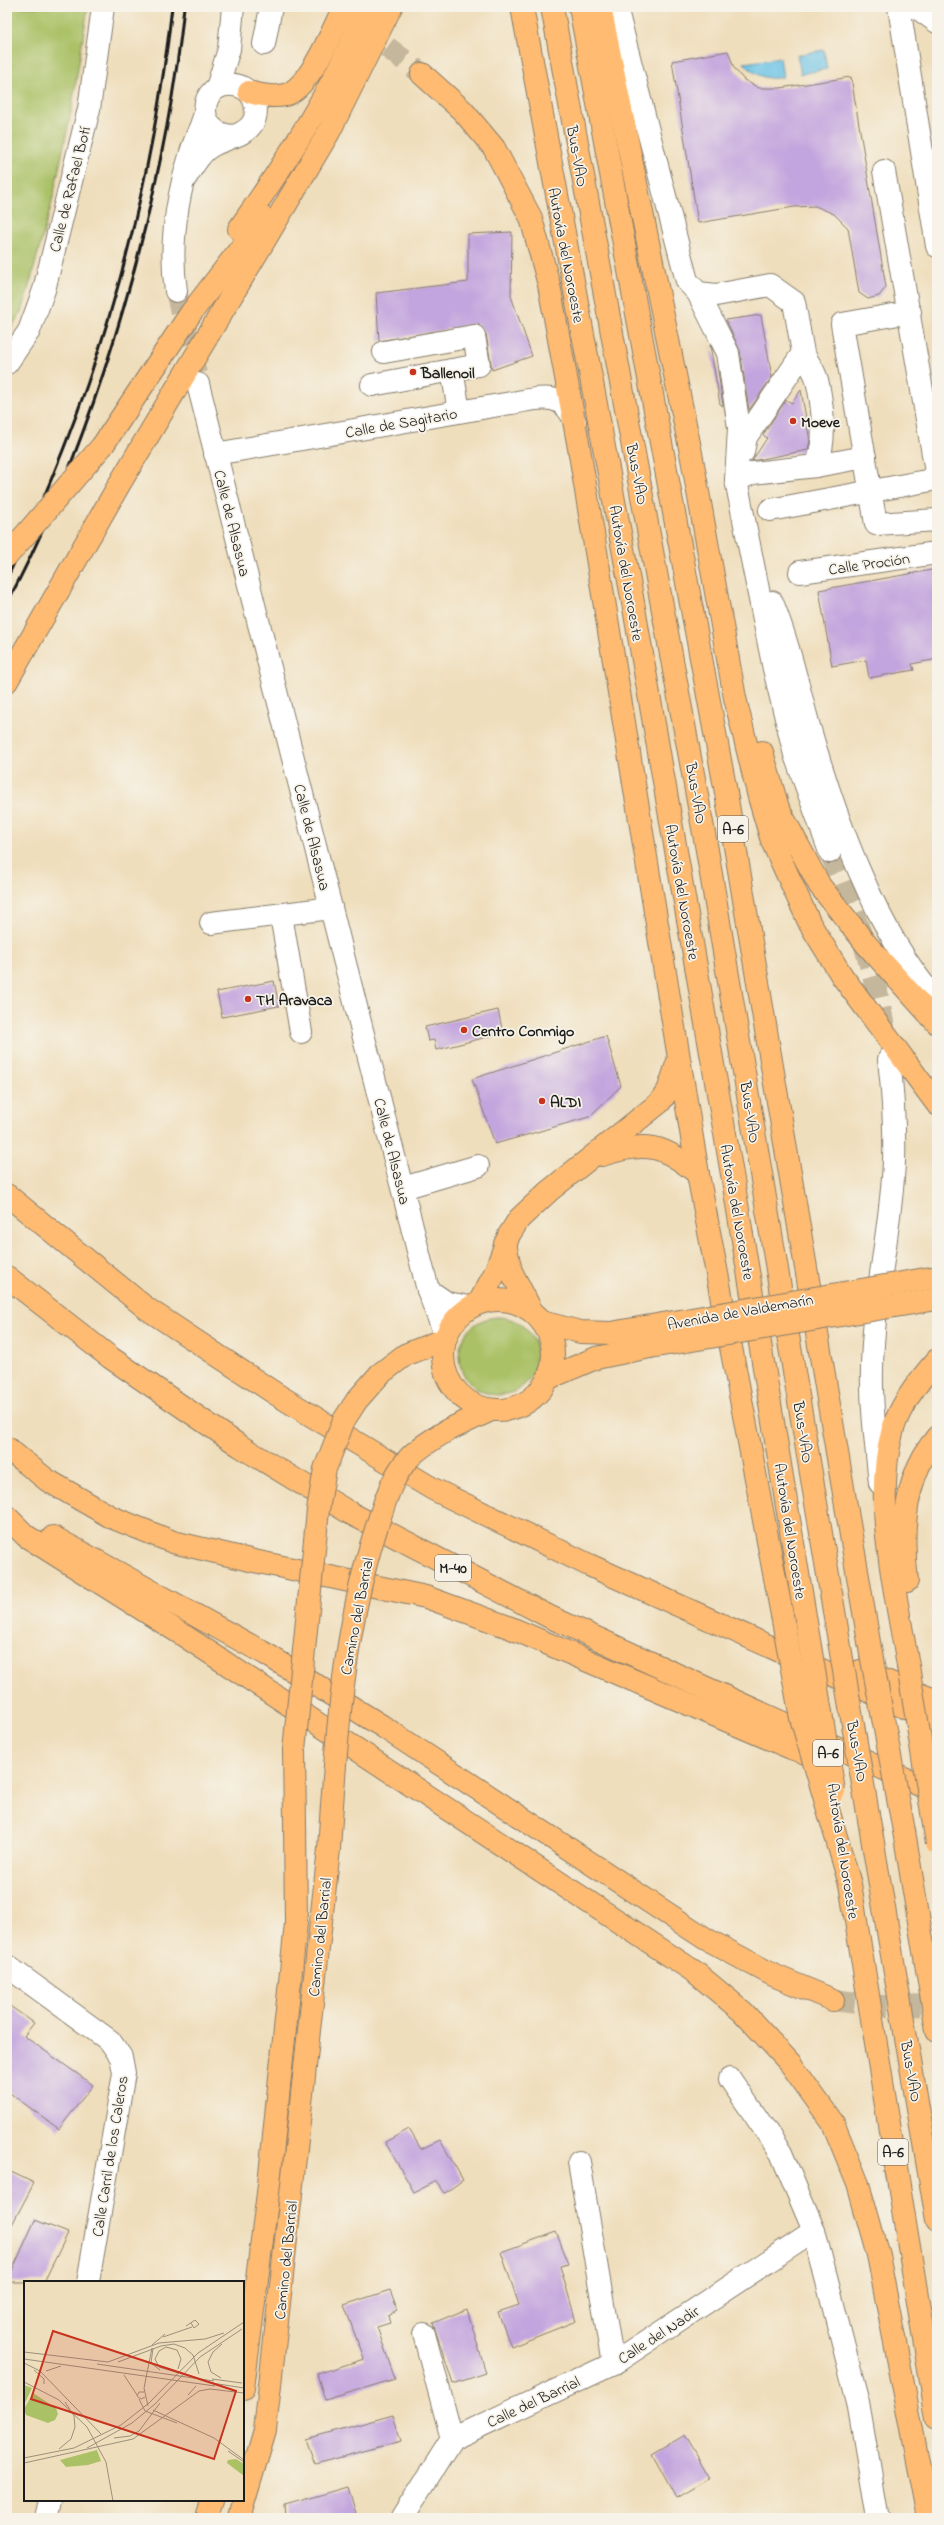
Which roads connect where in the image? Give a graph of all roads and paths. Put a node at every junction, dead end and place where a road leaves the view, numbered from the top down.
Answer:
1 (103, 7) edge
2 (271, 7) edge
3 (344, 7) edge
4 (367, 7) edge
5 (391, 7) edge
6 (522, 7) edge
7 (552, 7) edge
8 (580, 7) edge
9 (600, 7) edge
10 (616, 7) edge
11 (899, 7) edge
12 (916, 7) edge
13 (233, 14) edge
14 (936, 21) edge
15 (264, 44) dead end
16 (422, 74) tunnel mouth
17 (217, 88) junction
18 (249, 92) junction
19 (205, 113) junction
20 (329, 132) junction
21 (234, 136) junction
22 (884, 171) dead end
23 (184, 180) junction
24 (937, 246) edge
25 (176, 292) tunnel mouth
26 (698, 293) junction
27 (910, 312) junction
28 (191, 313) junction
29 (384, 352) dead end
30 (803, 353) junction
31 (7, 363) edge
32 (452, 370) junction
33 (198, 384) tunnel mouth
34 (372, 385) dead end
35 (459, 411) junction
36 (575, 422) junction
37 (215, 454) junction
38 (865, 457) junction
39 (816, 466) junction
40 (937, 478) edge
41 (736, 480) junction
42 (871, 492) junction
43 (770, 510) dead end
44 (937, 520) edge
45 (937, 553) edge
46 (7, 556) edge
47 (753, 556) junction
48 (800, 572) dead end
49 (7, 681) edge
50 (830, 852) tunnel mouth
51 (331, 908) junction
52 (281, 914) junction
53 (211, 923) dead end
54 (937, 1001) edge
55 (937, 1023) edge
56 (301, 1032) dead end
57 (679, 1058) junction
58 (889, 1059) tunnel mouth
59 (937, 1104) edge
60 (588, 1160) junction
61 (478, 1166) dead end
62 (698, 1174) junction
63 (403, 1188) junction
64 (7, 1195) edge
65 (505, 1244) junction
66 (7, 1277) edge
67 (937, 1277) edge
68 (428, 1290) junction
69 (937, 1299) edge
70 (474, 1305) junction
71 (537, 1316) junction
72 (647, 1337) junction
73 (445, 1338) junction
74 (937, 1360) edge
75 (549, 1378) junction
76 (491, 1410) junction
77 (937, 1437) edge
78 (7, 1448) edge
79 (7, 1516) edge
80 (887, 1537) junction
81 (589, 1565) junction
82 (914, 1668) junction
83 (937, 1701) edge
84 (937, 1722) edge
85 (937, 1776) edge
86 (937, 1793) edge
87 (937, 1799) edge
88 (937, 1843) edge
89 (850, 1884) junction
90 (7, 1966) edge
91 (833, 2000) tunnel mouth
92 (937, 2030) edge
93 (730, 2079) dead end
94 (579, 2162) dead end
95 (937, 2220) edge
96 (814, 2231) junction
97 (88, 2281) edge
98 (424, 2334) dead end
99 (613, 2364) junction
100 (244, 2380) edge
101 (937, 2419) edge
102 (452, 2439) junction
103 (49, 2501) edge
104 (213, 2501) edge
105 (45, 2518) edge
106 (207, 2518) edge
107 (239, 2518) edge
108 (402, 2518) edge
109 (878, 2518) edge
110 (929, 2518) edge

1 - 31 street, Calle de Rafael Botí
2 - 15 street
3 - 18 main road
4 - 28 main road
5 - 20 main road
6 - 89 main road, Autovía del Noroeste / A-6, bridge
7 - 95 main road, Bus-VAO, bridge
8 - 92 main road, A-6, bridge
9 - 59 main road
10 - 26 street
10 - 55 main road
11 - 24 street
12 - 14 street
13 - 17 street
13 - 18 street
16 - 36 main road
17 - 18 street
17 - 19 street
18 - 21 street
19 - 21 street
19 - 23 street
20 - 28 main road
20 - 49 main road
21 - 23 street
22 - 27 street
23 - 25 street
26 - 30 street
26 - 41 street
27 - 38 street
27 - 40 street
28 - 46 main road, bridge
29 - 32 street
30 - 39 street
30 - 41 street
32 - 34 street
32 - 35 street
33 - 37 street, Calle de Alsasua
35 - 36 street, Calle de Sagitario
35 - 37 street, Calle de Sagitario
36 - 57 main road
37 - 51 street, Calle de Alsasua
38 - 39 street
38 - 42 street
39 - 41 street
40 - 42 street
41 - 47 street
42 - 43 street
42 - 44 street
45 - 48 street, Calle Proción
47 - 50 street
47 - 54 street
51 - 52 street
51 - 63 street, Calle de Alsasua
52 - 53 street
52 - 56 street
57 - 60 main road
57 - 62 main road
58 - 80 street
60 - 62 main road
60 - 65 main road
61 - 63 street
62 - 89 main road, bridge
63 - 68 street, Calle de Alsasua
64 - 81 main road
65 - 70 main road
65 - 71 main road
66 - 86 main road, M-40
67 - 72 main road, Avenida de Valdemarín, bridge
68 - 70 street
68 - 73 street, Calle de Alsasua
69 - 72 main road, Avenida de Valdemarín, bridge
70 - 71 main road
70 - 73 main road
71 - 72 main road, Avenida de Valdemarín
71 - 75 main road
72 - 75 main road, Avenida de Valdemarín
73 - 76 main road
73 - 100 main road, Camino del Barrial, bridge
74 - 80 main road
75 - 76 main road
76 - 107 main road, Camino del Barrial, bridge
77 - 82 main road
78 - 87 main road
79 - 91 main road
79 - 110 main road
80 - 82 main road
81 - 83 main road
81 - 84 main road
82 - 85 main road
82 - 88 main road, bridge
89 - 101 main road, Autovía del Noroeste / A-6
90 - 97 street, Calle Carril de los Caleros
93 - 96 street
94 - 99 street, Calle del Nadir
96 - 99 street, Calle del Nadir
96 - 109 street
98 - 102 street
99 - 102 street, Calle del Barrial
102 - 108 street
103 - 105 street
104 - 106 main road

